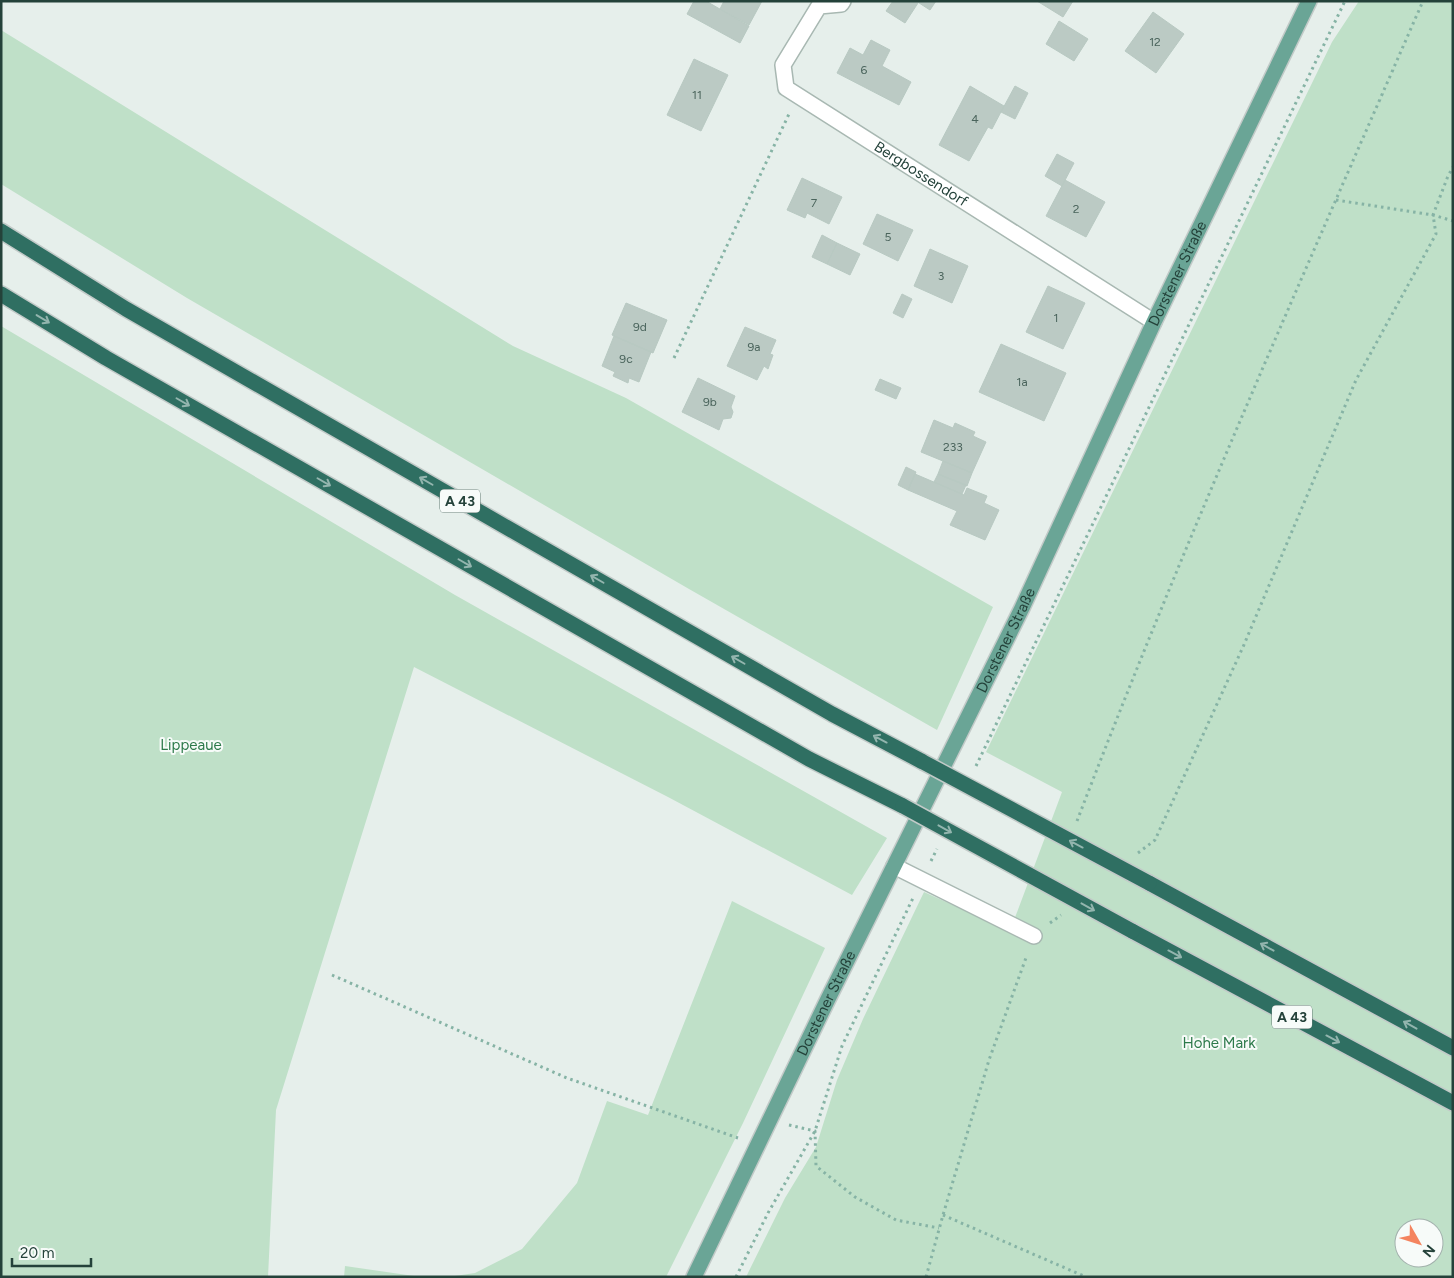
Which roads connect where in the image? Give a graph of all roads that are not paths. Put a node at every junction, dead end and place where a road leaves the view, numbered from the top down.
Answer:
1 (843, 1) edge
2 (1309, 1) edge
3 (1, 231) edge
4 (1, 294) edge
5 (1154, 322) junction
6 (894, 866) junction
7 (1034, 936) road end
8 (1453, 1048) edge
9 (1453, 1103) edge
10 (694, 1277) edge

1 - 5 street, Bergbossendorf
2 - 5 main road, Dorstener Straße
8 -> 3 highway, A 43, bridge
4 -> 9 highway, A 43, bridge
5 - 6 main road, Dorstener Straße
6 - 7 street
6 - 10 main road, Dorstener Straße

